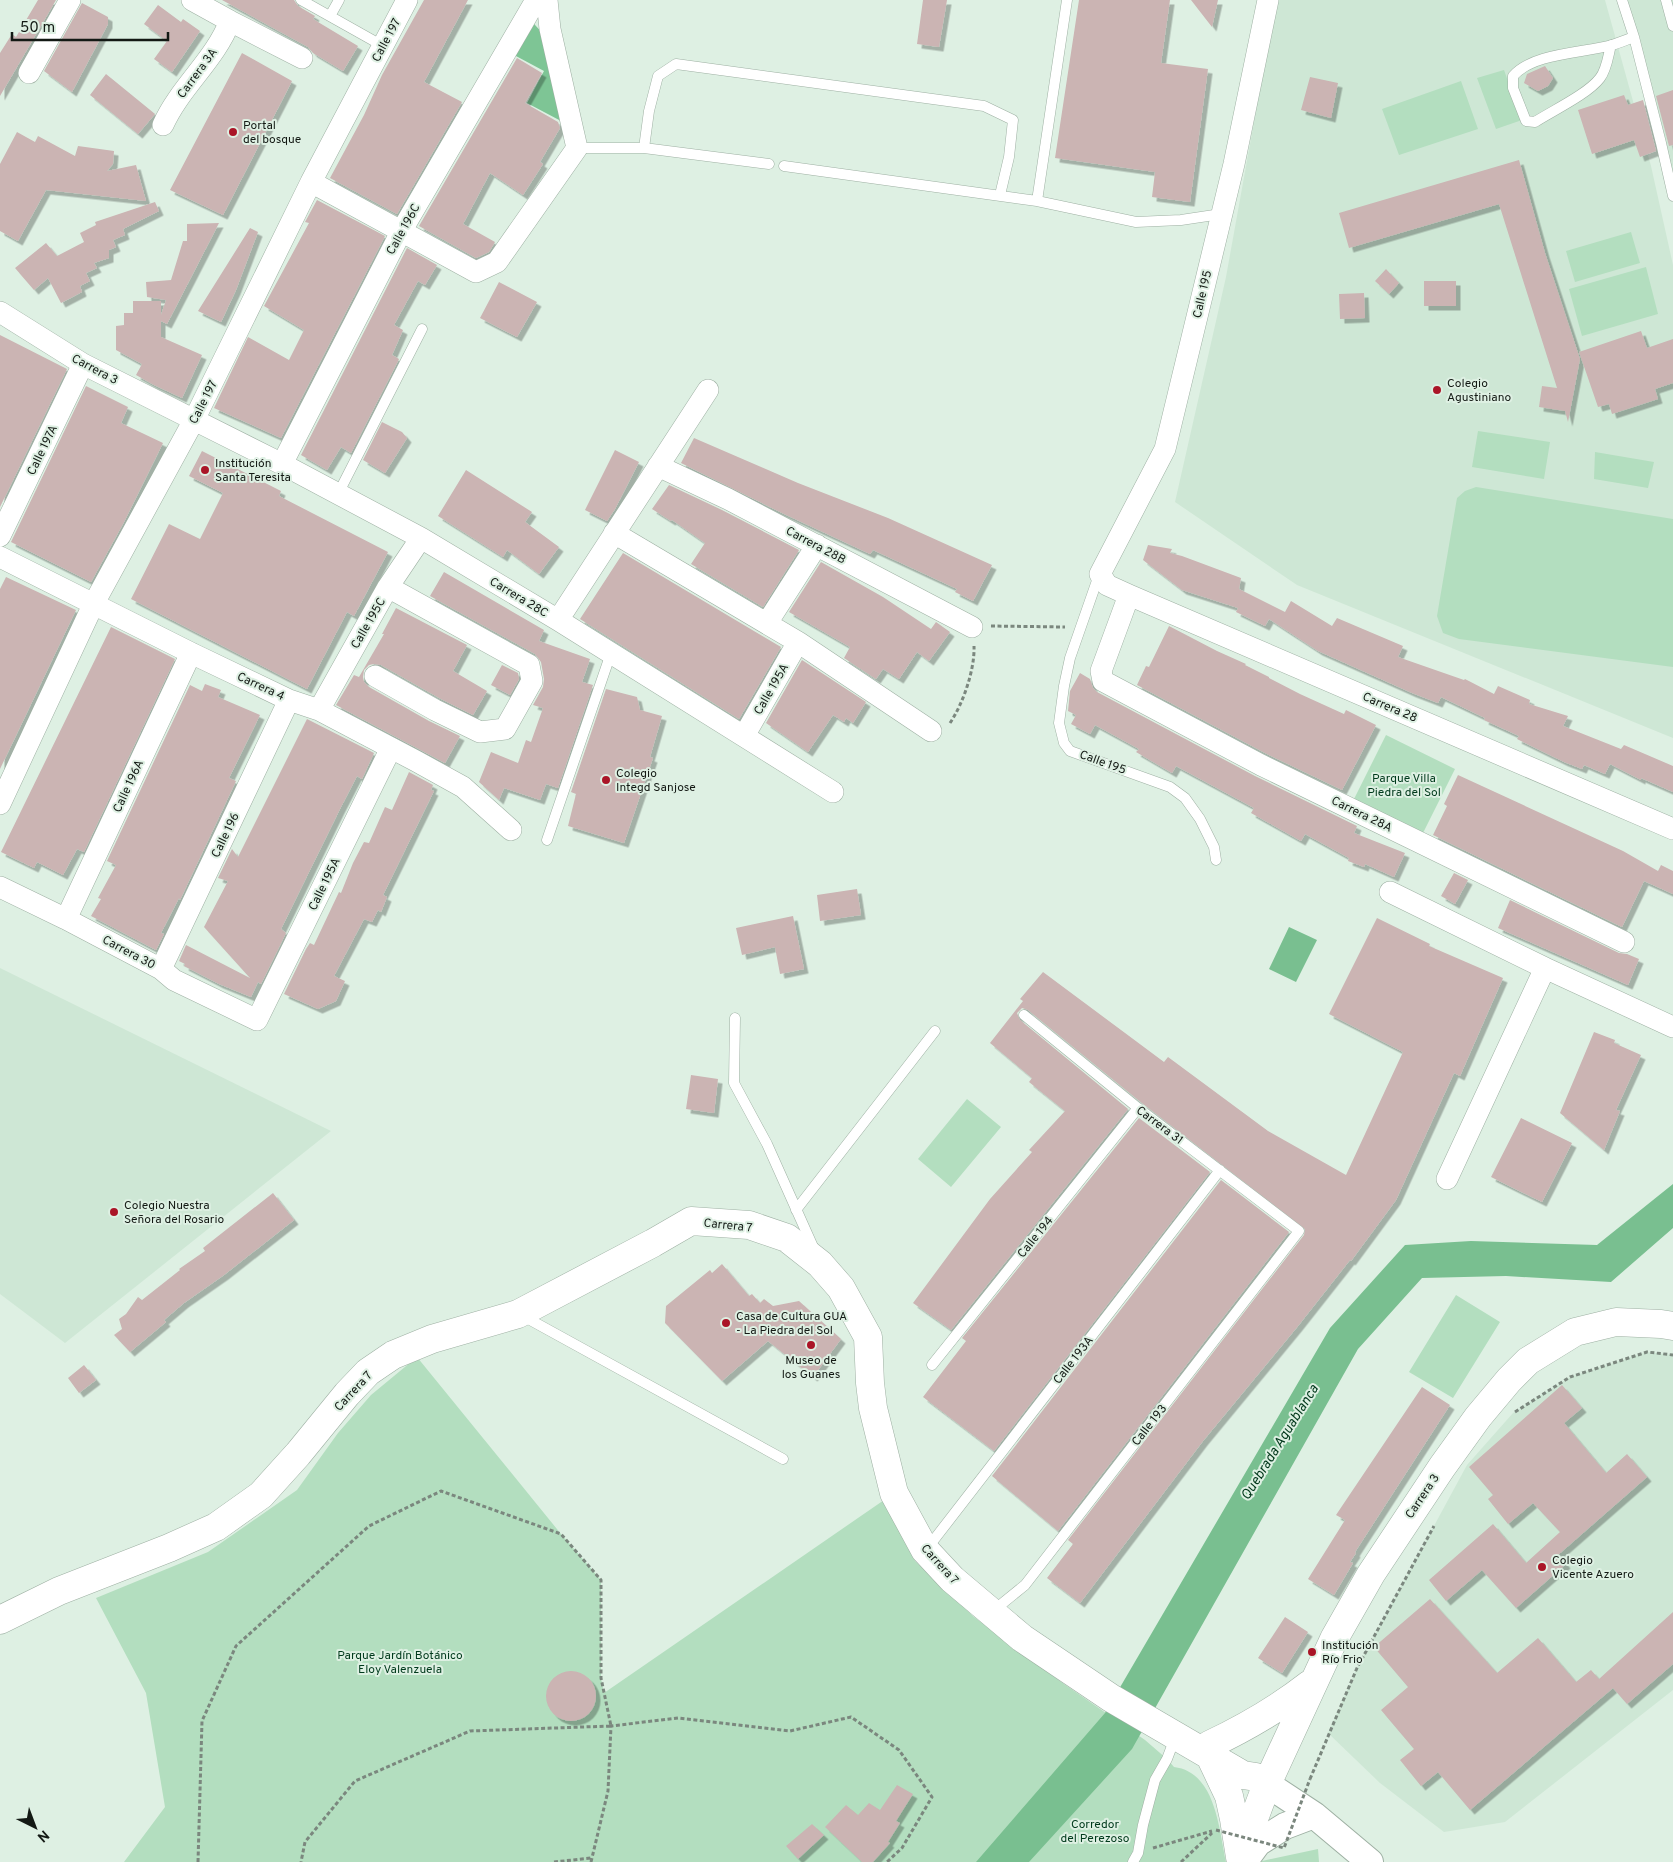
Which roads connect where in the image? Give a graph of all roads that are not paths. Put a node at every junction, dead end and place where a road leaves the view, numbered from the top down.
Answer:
1 (70, 0) edge
2 (192, 0) edge
3 (301, 0) edge
4 (338, 0) edge
5 (407, 0) edge
6 (536, 0) edge
7 (547, 0) edge
8 (1067, 0) edge
9 (1268, 0) edge
10 (1622, 0) edge
11 (1666, 0) edge
12 (330, 16) junction
13 (230, 21) junction
14 (1673, 26) edge
15 (1634, 37) junction
16 (1612, 45) junction
17 (383, 46) junction
18 (302, 58) dead end
19 (29, 73) dead end
20 (162, 125) dead end
21 (577, 148) junction
22 (644, 148) junction
23 (770, 164) dead end
24 (784, 166) dead end
25 (311, 182) junction
26 (1000, 195) junction
27 (1673, 196) edge
28 (1037, 201) junction
29 (1221, 214) junction
30 (402, 230) junction
31 (0, 312) edge
32 (422, 329) dead end
33 (83, 364) junction
34 (708, 390) dead end
35 (194, 420) junction
36 (282, 464) junction
37 (658, 466) junction
38 (338, 494) junction
39 (614, 532) junction
40 (0, 536) edge
41 (421, 538) junction
42 (817, 545) junction
43 (0, 557) edge
44 (1103, 579) junction
45 (388, 587) junction
46 (1130, 594) junction
47 (93, 605) junction
48 (558, 620) junction
49 (767, 623) junction
50 (972, 627) road end
51 (798, 642) junction
52 (191, 653) junction
53 (611, 653) junction
54 (375, 676) dead end
55 (289, 700) junction
56 (319, 710) junction
57 (931, 731) road end
58 (744, 736) junction
59 (391, 748) junction
60 (833, 792) dead end
61 (0, 804) edge
62 (1673, 829) edge
63 (511, 830) dead end
64 (547, 840) dead end
65 (1216, 860) dead end
66 (0, 887) edge
67 (1390, 892) dead end
68 (66, 919) junction
69 (1624, 942) dead end
70 (1545, 968) junction
71 (160, 969) junction
72 (1024, 1015) dead end
73 (735, 1018) dead end
74 (257, 1020) joint
75 (1673, 1027) edge
76 (935, 1031) dead end
77 (1138, 1108) junction
78 (1220, 1170) junction
79 (1447, 1179) dead end
80 (796, 1210) junction
81 (1299, 1231) joint
82 (820, 1264) junction
83 (518, 1314) junction
84 (1673, 1326) edge
85 (932, 1365) dead end
86 (783, 1459) dead end
87 (925, 1550) junction
88 (998, 1617) junction
89 (0, 1620) edge
90 (1313, 1681) junction
91 (1155, 1719) junction
92 (1176, 1737) junction
93 (1209, 1751) junction
94 (1262, 1780) junction
95 (1314, 1815) junction
96 (1136, 1857) edge
97 (1242, 1862) edge
98 (1370, 1862) edge

1 - 19 street
2 - 13 street
3 - 12 lane
4 - 12 lane
5 - 17 street, Calle 197
6 - 30 street, Calle 196C
7 - 21 street
8 - 28 lane
9 - 29 street, Calle 195
10 - 15 lane
11 - 14 lane
12 - 17 lane
13 - 18 street
13 - 20 street, Carrera 3A
15 - 16 lane
15 - 27 lane
16 - 16 lane
17 - 25 street, Calle 197
21 - 22 lane
21 - 30 street
22 - 23 lane
22 - 26 lane
24 - 26 lane
25 - 30 street
25 - 35 street, Calle 197
26 - 28 lane
28 - 29 lane
29 - 44 street, Calle 195
30 - 36 street, Calle 196C
31 - 33 street, Carrera 3
32 - 38 lane
33 - 35 street, Carrera 3
33 - 40 street, Calle 197A
34 - 37 street
35 - 36 street, Carrera 28C
35 - 47 street, Calle 197
36 - 38 street, Carrera 28C
37 - 39 street
37 - 42 street, Carrera 28B
38 - 41 street, Carrera 28C
39 - 48 street
39 - 49 street
41 - 45 street, Calle 195C
41 - 48 street, Carrera 28C
42 - 49 street
42 - 50 street, Carrera 28B
43 - 47 street, Carrera 4
44 - 46 street, Carrera 28
44 - 65 lane, Calle 195
45 - 54 street
45 - 56 street, Calle 195C
46 - 62 street, Carrera 28
46 - 69 street, Carrera 28A
47 - 52 street, Carrera 4
47 - 61 street, Calle 197
48 - 53 street, Carrera 28C
49 - 51 street
51 - 57 street
51 - 58 street, Calle 195A
52 - 55 street, Carrera 4
52 - 68 street, Calle 196A
53 - 58 street, Carrera 28C
53 - 64 lane
55 - 56 street, Carrera 4
55 - 71 street, Calle 196
56 - 59 street, Carrera 4
58 - 60 street, Carrera 28C
59 - 63 street, Carrera 4
59 - 74 street, Calle 195A
66 - 68 street, Carrera 30
67 - 70 street
68 - 71 street, Carrera 30
70 - 75 street
70 - 79 street
71 - 74 street, Carrera 30
72 - 77 lane, Carrera 31
73 - 80 lane
76 - 80 lane
77 - 78 lane, Carrera 31
77 - 85 lane, Calle 194
78 - 81 lane, Carrera 31
78 - 87 lane, Calle 193A
80 - 82 lane
81 - 88 lane, Calle 193
82 - 83 main road, Carrera 7
82 - 87 main road, Carrera 7
83 - 86 lane
83 - 89 main road, Carrera 7
84 - 90 main road, Carrera 3
87 - 88 main road, Carrera 7
88 - 91 main road, Carrera 7
90 - 93 main road
90 - 94 main road, Carrera 3
91 - 92 main road, Carrera 7
91 - 93 main road, Carrera 7
92 - 93 main road, Carrera 7
92 - 96 lane
93 - 94 main road, Carrera 7
93 - 97 main road
94 - 95 street
94 - 97 main road, Carrera 3
95 - 97 street
95 - 98 street

